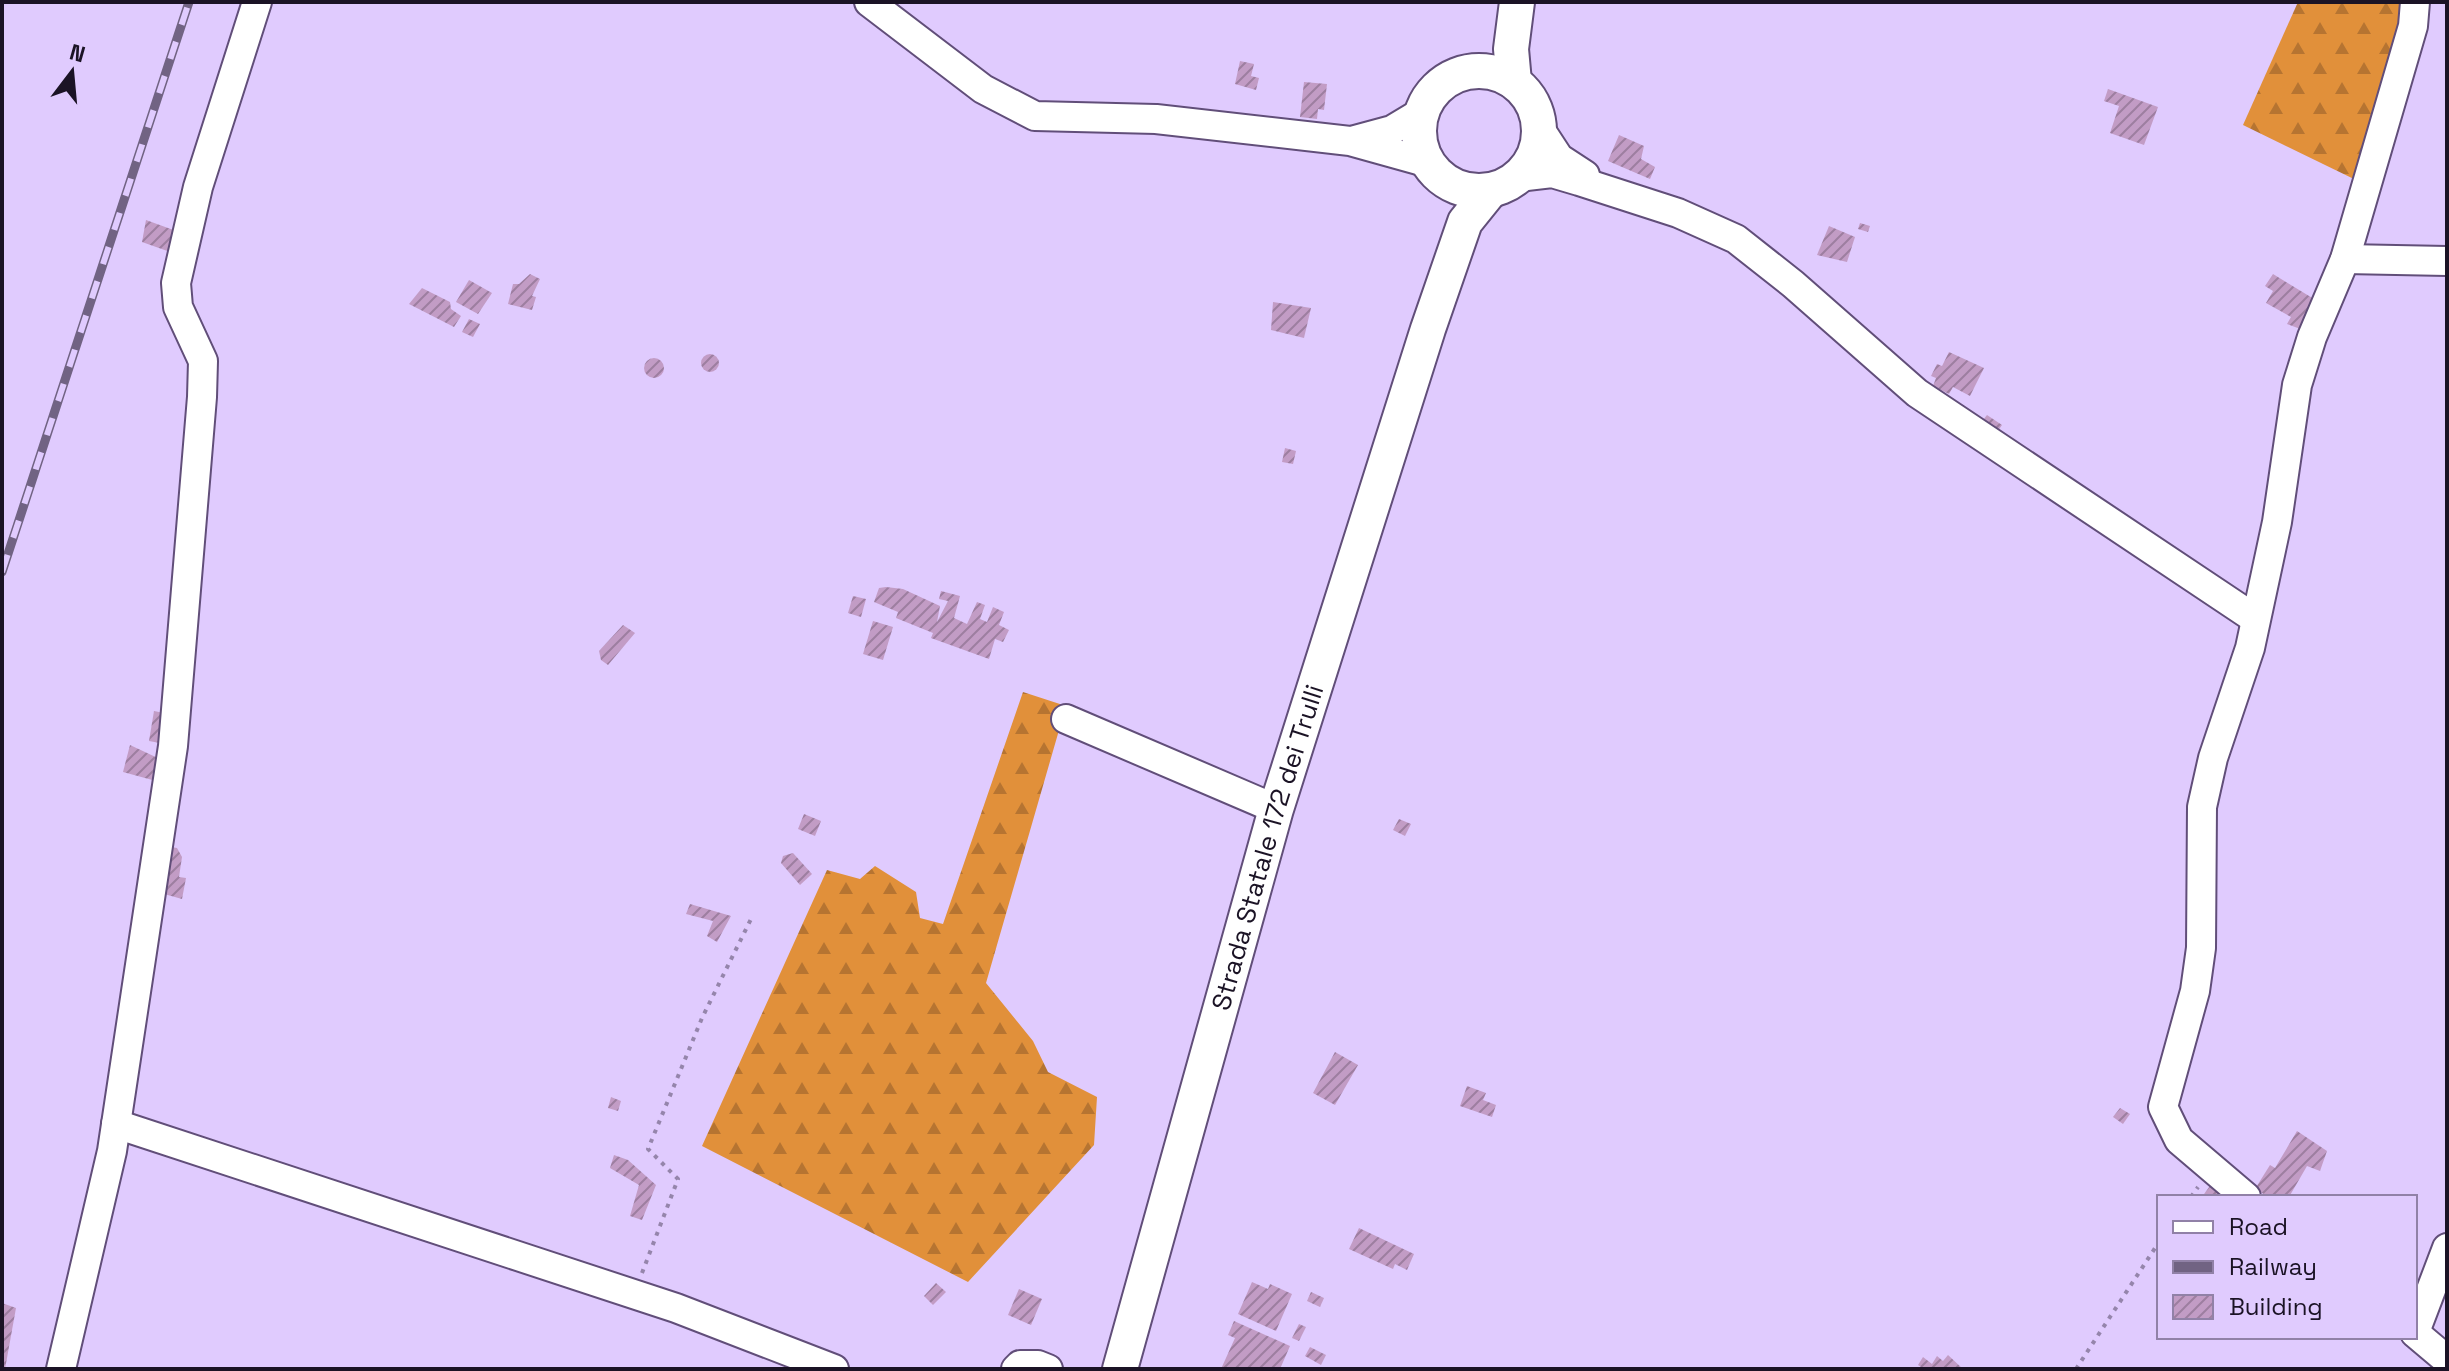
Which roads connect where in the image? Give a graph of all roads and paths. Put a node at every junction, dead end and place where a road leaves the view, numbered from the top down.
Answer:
1 (257, 2) edge
2 (869, 2) edge
3 (2415, 2) edge
4 (1515, 10) edge
5 (1475, 72) junction
6 (1514, 82) junction
7 (1422, 112) junction
8 (1540, 129) junction
9 (1350, 141) junction
10 (1435, 171) junction
11 (1504, 184) junction
12 (1609, 190) junction
13 (2345, 259) junction
14 (2447, 261) edge
15 (1428, 329) junction
16 (2254, 618) junction
17 (1066, 719) dead end
18 (1276, 809) junction
19 (752, 917) dead end
20 (116, 1124) junction
21 (2244, 1195) edge
22 (2157, 1245) edge
23 (2447, 1248) edge
24 (634, 1294) junction
25 (2417, 1327) edge
26 (2417, 1334) edge
27 (2447, 1360) edge
28 (61, 1369) edge
29 (834, 1369) edge
30 (1016, 1369) edge
31 (1048, 1369) edge
32 (1120, 1369) edge
33 (2076, 1369) edge

1 - 20 street
2 - 9 street
3 - 13 street
4 - 5 main road
4 - 6 main road
5 - 6 main road
5 - 7 main road
6 - 8 main road
7 - 9 street
7 - 10 main road, Strada Statale 172 dei Trulli
8 - 11 main road, Strada Statale 172 dei Trulli
8 - 12 street
9 - 10 street
10 - 11 main road
10 - 15 main road, Strada Statale 172 dei Trulli
11 - 12 street
11 - 15 main road, Strada Statale 172 dei Trulli
12 - 16 street
13 - 14 street
13 - 16 street
15 - 18 main road, Strada Statale 172 dei Trulli
16 - 21 street
17 - 18 street
18 - 32 main road, Strada Statale 172 dei Trulli
19 - 24 path
20 - 24 street
20 - 28 street
22 - 33 path
23 - 25 street
24 - 29 street
26 - 27 street
30 - 31 street

